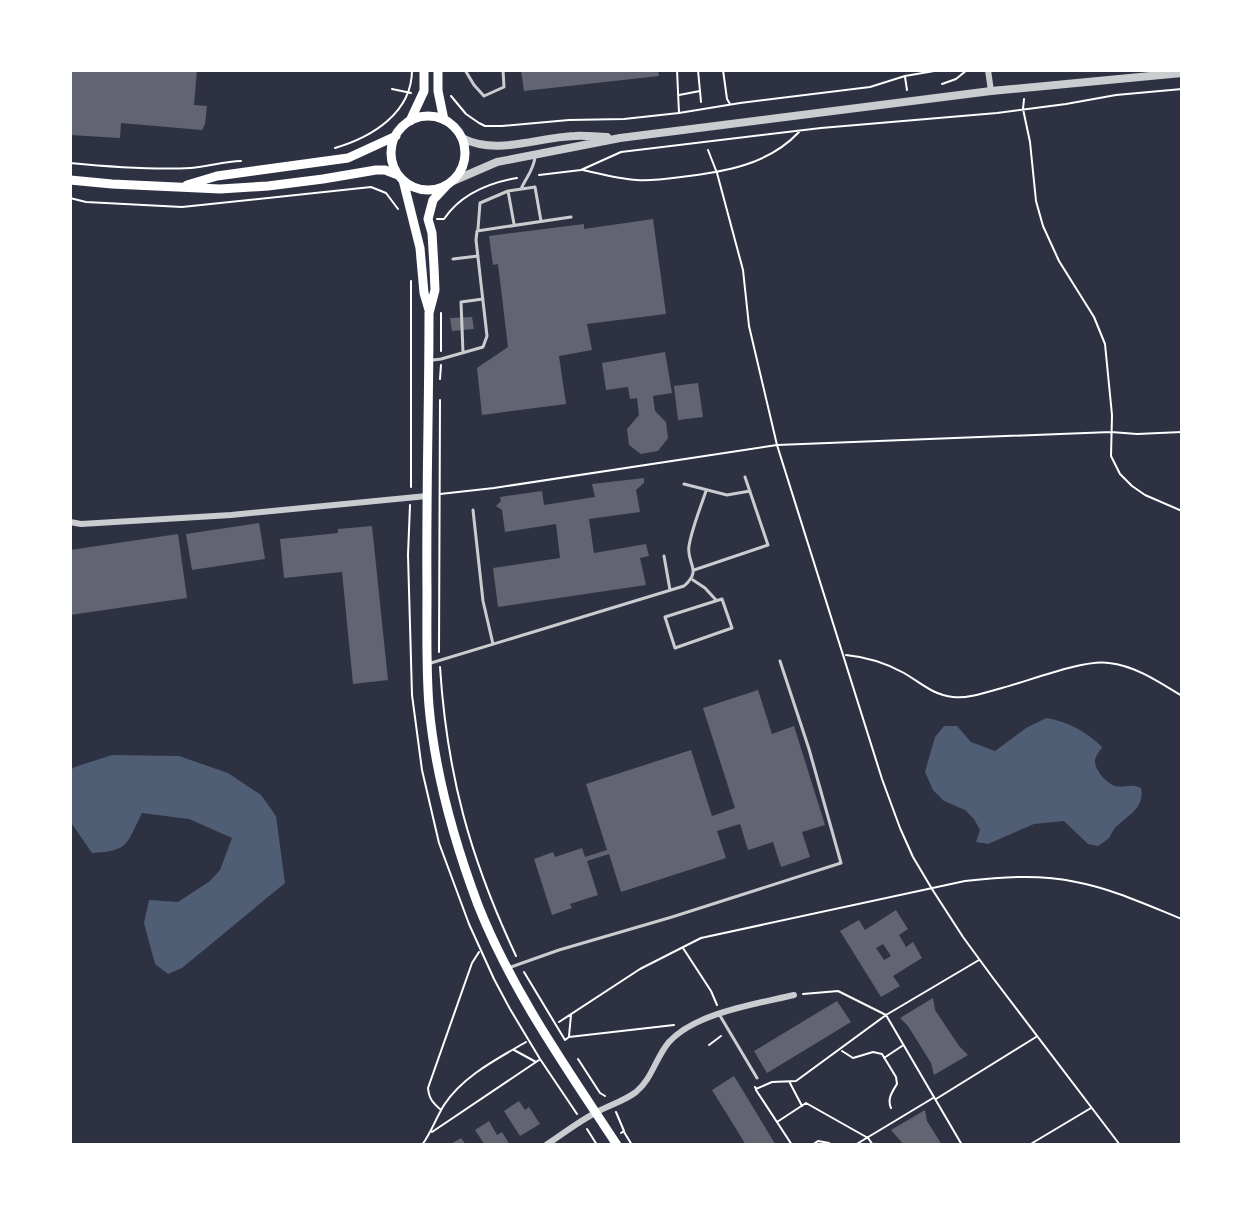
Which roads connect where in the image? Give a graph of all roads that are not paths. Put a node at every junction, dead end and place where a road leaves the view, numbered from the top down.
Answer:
1 (424, 70) edge
2 (438, 70) edge
3 (465, 70) edge
4 (503, 70) edge
5 (988, 70) edge
6 (1182, 73) edge
7 (991, 91) junction
8 (444, 120) junction
9 (410, 121) junction
10 (396, 136) junction
11 (462, 138) junction
12 (620, 138) junction
13 (535, 155) junction
14 (400, 178) junction
15 (70, 180) edge
16 (450, 183) junction
17 (180, 186) junction
18 (521, 189) junction
19 (508, 191) junction
20 (571, 217) dead end
21 (541, 221) junction
22 (514, 225) junction
23 (477, 231) junction
24 (478, 256) junction
25 (453, 259) dead end
26 (483, 299) junction
27 (429, 313) junction
28 (463, 353) junction
29 (429, 360) junction
30 (745, 477) dead end
31 (684, 484) dead end
32 (706, 491) junction
33 (750, 491) junction
34 (427, 496) junction
35 (473, 510) dead end
36 (70, 522) edge
37 (664, 556) dead end
38 (694, 570) junction
39 (691, 579) junction
40 (670, 590) junction
41 (716, 600) junction
42 (493, 644) junction
43 (780, 661) dead end
44 (427, 664) junction
45 (507, 969) junction
46 (794, 995) road end
47 (719, 1014) junction
48 (757, 1078) dead end
49 (596, 1112) junction
50 (546, 1145) edge
51 (617, 1145) edge

1 - 9 main road
2 - 8 main road
3 - 4 lane
5 - 7 street
6 - 7 street
7 - 12 street
8 - 9 main road
8 - 11 main road
9 - 10 main road
10 - 14 main road
10 - 17 main road
11 - 12 street
11 - 16 main road
12 - 13 street
13 - 16 street
13 - 18 lane
14 - 16 main road
14 - 17 main road
14 - 27 main road
15 - 17 main road
16 - 27 main road
18 - 19 lane
18 - 21 lane
19 - 22 lane
19 - 23 lane
20 - 21 lane
21 - 22 lane
22 - 23 lane
23 - 24 lane
24 - 25 lane
24 - 26 lane
26 - 28 lane
26 - 28 lane
27 - 29 main road
28 - 29 lane
29 - 34 main road
30 - 33 lane
31 - 32 lane
32 - 33 lane
32 - 38 lane
33 - 38 lane
34 - 36 street
34 - 44 main road
35 - 42 lane
37 - 40 lane
38 - 39 lane
39 - 40 lane
39 - 41 lane
40 - 42 lane
41 - 41 lane
42 - 44 lane
43 - 45 lane
44 - 45 main road
45 - 49 main road
46 - 47 street
47 - 48 lane
47 - 49 street
49 - 50 street
49 - 51 main road

